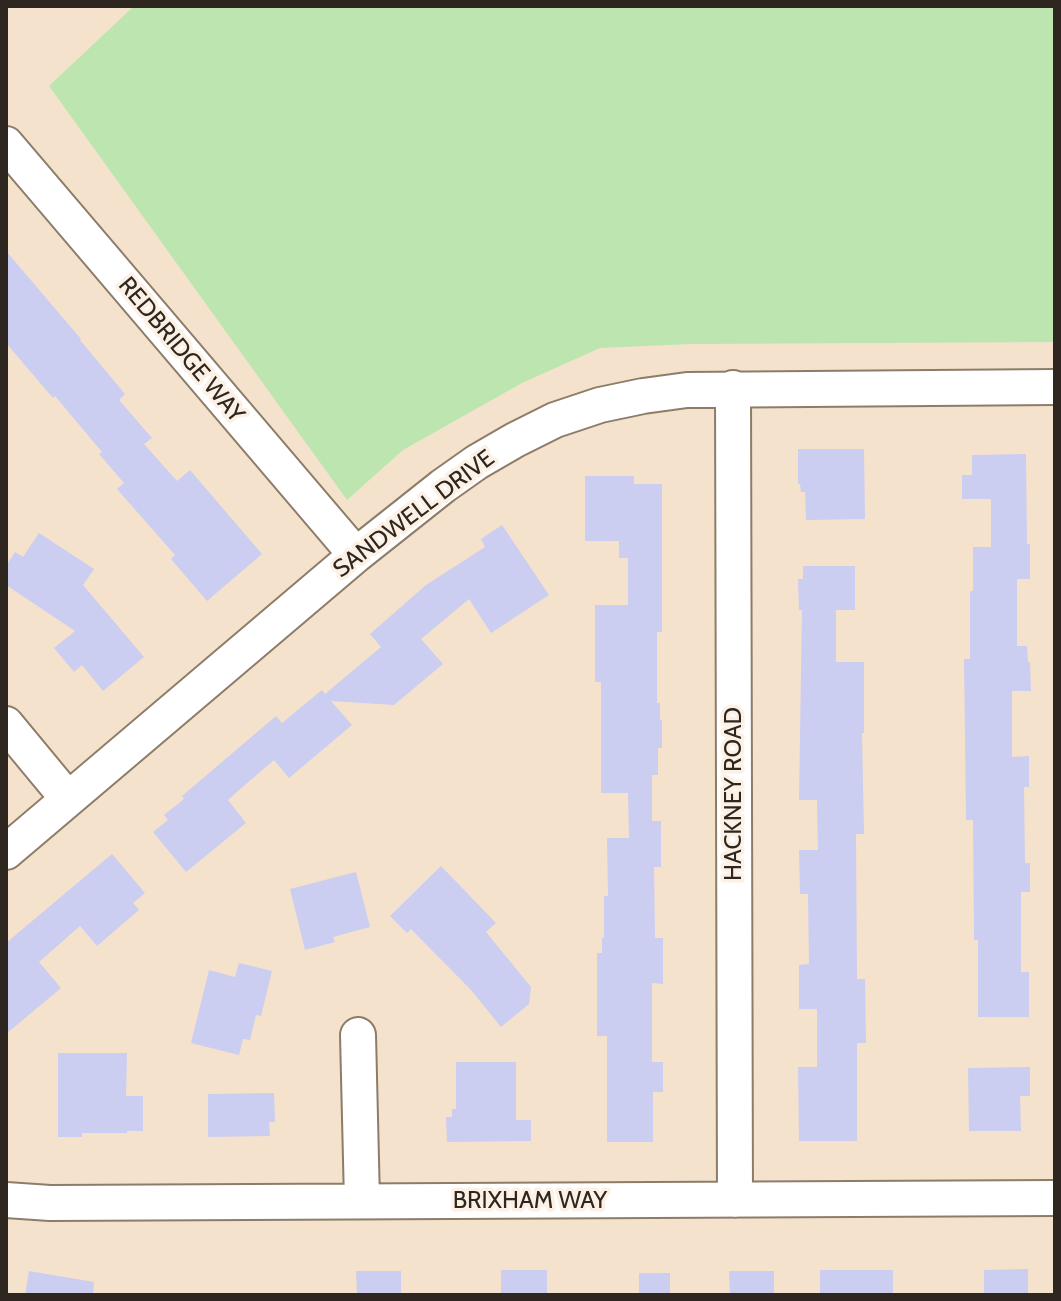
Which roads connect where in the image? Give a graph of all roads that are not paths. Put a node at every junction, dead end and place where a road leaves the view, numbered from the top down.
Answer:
1 (8, 151) edge
2 (1055, 387) edge
3 (733, 388) junction
4 (356, 555) junction
5 (6, 724) edge
6 (68, 799) junction
7 (6, 852) edge
8 (358, 1035) dead end
9 (1055, 1198) edge
10 (6, 1200) edge
11 (735, 1200) junction
12 (362, 1201) junction

1 - 4 street, REDBRIDGE WAY
2 - 3 street, SANDWELL DRIVE
3 - 4 street, SANDWELL DRIVE
3 - 11 street, HACKNEY ROAD
4 - 6 street, SANDWELL DRIVE
5 - 6 street
6 - 7 street, SANDWELL DRIVE
8 - 12 street
9 - 11 street, BRIXHAM WAY
10 - 12 street, BRIXHAM WAY
11 - 12 street, BRIXHAM WAY

